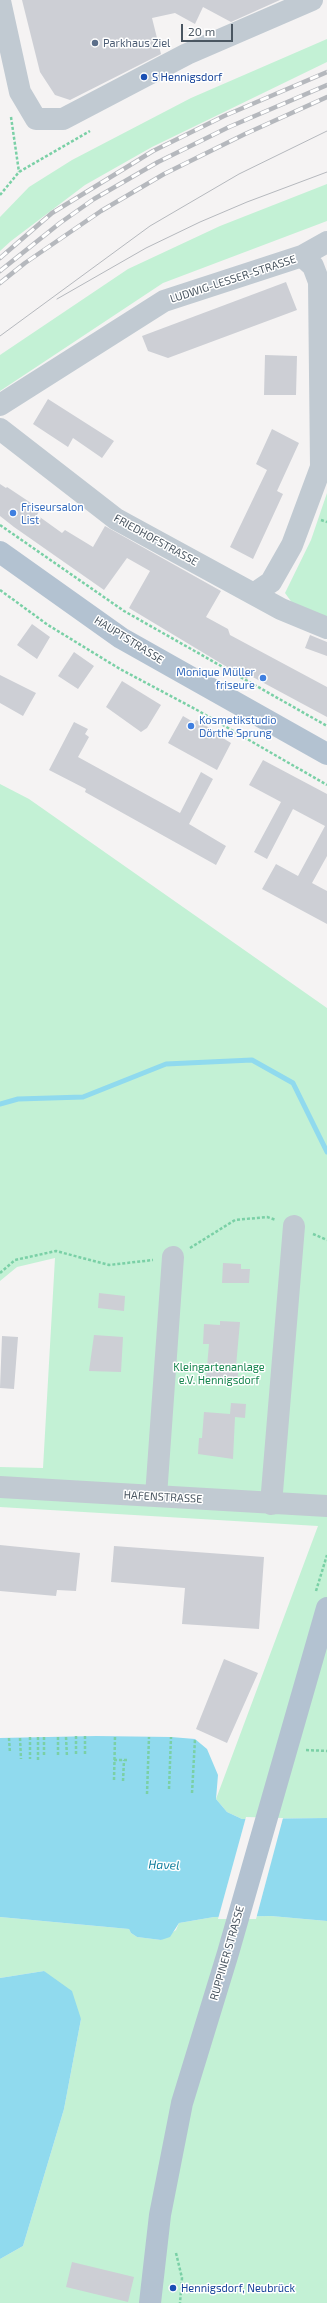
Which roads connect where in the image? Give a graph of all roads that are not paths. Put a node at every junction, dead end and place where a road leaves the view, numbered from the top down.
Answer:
1 (312, 0) edge
2 (0, 1) edge
3 (327, 242) edge
4 (302, 256) junction
5 (0, 405) edge
6 (0, 429) edge
7 (0, 552) edge
8 (255, 593) junction
9 (327, 628) edge
10 (327, 754) edge
11 (294, 1226) dead end
12 (174, 1257) dead end
13 (0, 1487) edge
14 (156, 1496) junction
15 (271, 1504) junction
16 (327, 1506) edge
17 (327, 1608) edge
18 (150, 2303) edge

1 - 2 street
3 - 4 street
4 - 5 street, LUDWIG-LESSER-STRASSE
4 - 8 street, LUDWIG-LESSER-STRASSE
6 - 8 street, FRIEDHOFSTRASSE
7 - 10 main road, HAUPTSTRASSE
8 - 9 street, FRIEDHOFSTRASSE
11 - 15 street
12 - 14 street
13 - 14 street, HAFENSTRASSE
14 - 15 street, HAFENSTRASSE
15 - 16 street, HAFENSTRASSE
17 - 18 main road, RUPPINER STRASSE

